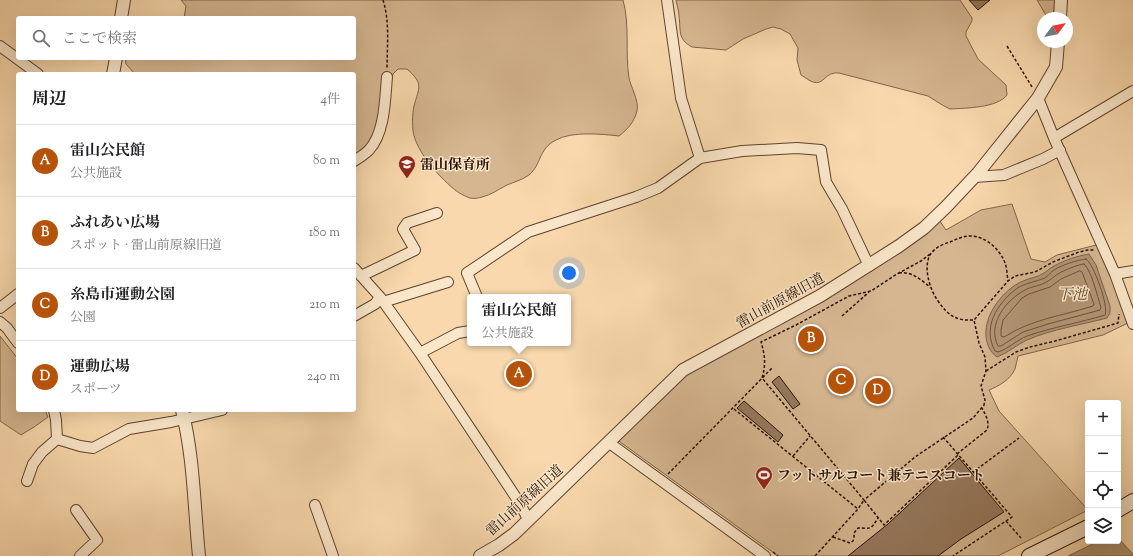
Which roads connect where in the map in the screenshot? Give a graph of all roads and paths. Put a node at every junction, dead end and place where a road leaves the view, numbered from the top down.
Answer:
1 (124, 0) edge
2 (383, 0) edge
3 (667, 0) edge
4 (1061, 0) edge
5 (1060, 12) edge
6 (121, 16) edge
7 (0, 46) edge
8 (1007, 46) dead end
9 (1058, 48) edge
10 (16, 58) edge
11 (19, 60) edge
12 (116, 60) edge
13 (35, 72) edge
14 (114, 72) edge
15 (387, 77) joint
16 (1133, 91) edge
17 (1038, 98) junction
18 (1054, 138) junction
19 (1060, 150) junction
20 (700, 158) junction
21 (356, 160) edge
22 (974, 177) junction
23 (437, 213) dead end
24 (930, 254) junction
25 (1096, 254) dead end
26 (868, 266) junction
27 (356, 270) edge
28 (1133, 271) edge
29 (897, 274) junction
30 (1115, 274) junction
31 (362, 276) junction
32 (1008, 281) junction
33 (448, 282) dead end
34 (930, 287) junction
35 (871, 291) junction
36 (475, 294) edge
37 (16, 296) edge
38 (382, 299) junction
39 (0, 308) edge
40 (1118, 309) dead end
41 (356, 315) edge
42 (842, 316) dead end
43 (974, 320) junction
44 (0, 322) edge
45 (1133, 324) edge
46 (467, 332) edge
47 (16, 340) edge
48 (420, 353) junction
49 (774, 367) dead end
50 (986, 371) junction
51 (762, 378) junction
52 (734, 408) junction
53 (982, 408) junction
54 (54, 412) edge
55 (206, 412) edge
56 (183, 415) edge
57 (810, 436) junction
58 (943, 437) junction
59 (1019, 438) dead end
60 (57, 439) junction
61 (608, 442) junction
62 (958, 454) junction
63 (793, 457) junction
64 (973, 472) junction
65 (667, 476) dead end
66 (28, 481) dead end
67 (864, 500) junction
68 (1133, 501) edge
69 (315, 505) dead end
70 (1121, 508) edge
71 (858, 509) junction
72 (76, 510) dead end
73 (878, 518) junction
74 (528, 519) junction
75 (1006, 521) junction
76 (1085, 528) edge
77 (833, 537) junction
78 (1020, 538) dead end
79 (80, 556) edge
80 (199, 556) edge
81 (333, 556) edge
82 (480, 556) edge
83 (766, 556) edge
84 (815, 556) edge
85 (952, 556) edge
86 (1029, 556) edge

1 - 6 street
2 - 15 path
3 - 20 street
4 - 5 street
7 - 10 street
8 - 17 path
9 - 17 street, 雷山前原線旧道
11 - 13 street
12 - 14 street
15 - 21 street
16 - 18 street
17 - 18 street
17 - 22 street, 雷山前原線旧道
18 - 19 street
19 - 22 street
19 - 30 street
20 - 26 street
20 - 36 street
22 - 26 street, 雷山前原線旧道
23 - 31 street
24 - 29 path
24 - 32 path
24 - 34 path
25 - 32 path
26 - 61 street, 雷山前原線旧道
27 - 31 street
28 - 30 street
29 - 34 path
29 - 35 path
30 - 45 street
31 - 38 street
32 - 43 path
33 - 38 street
34 - 43 path
35 - 42 path
35 - 51 path
37 - 39 street
38 - 41 street
38 - 48 street
40 - 50 path
43 - 50 path
44 - 47 street
46 - 48 street
48 - 74 street
49 - 51 path
50 - 53 path
51 - 52 path
51 - 57 path
52 - 63 path
52 - 65 path
53 - 58 path
53 - 62 path
54 - 60 street
55 - 56 street
56 - 60 street
56 - 80 street
57 - 63 path
57 - 67 path
58 - 62 path
58 - 67 path
59 - 64 path
60 - 66 street
61 - 74 street, 雷山前原線旧道
61 - 83 street
62 - 64 path
62 - 73 path
63 - 71 path
64 - 75 path
67 - 71 path
67 - 73 path
68 - 70 main road
69 - 81 street
71 - 77 path
72 - 79 street
73 - 77 path
74 - 82 street, 雷山前原線旧道
75 - 78 path
75 - 85 path
76 - 86 main road
77 - 84 path

